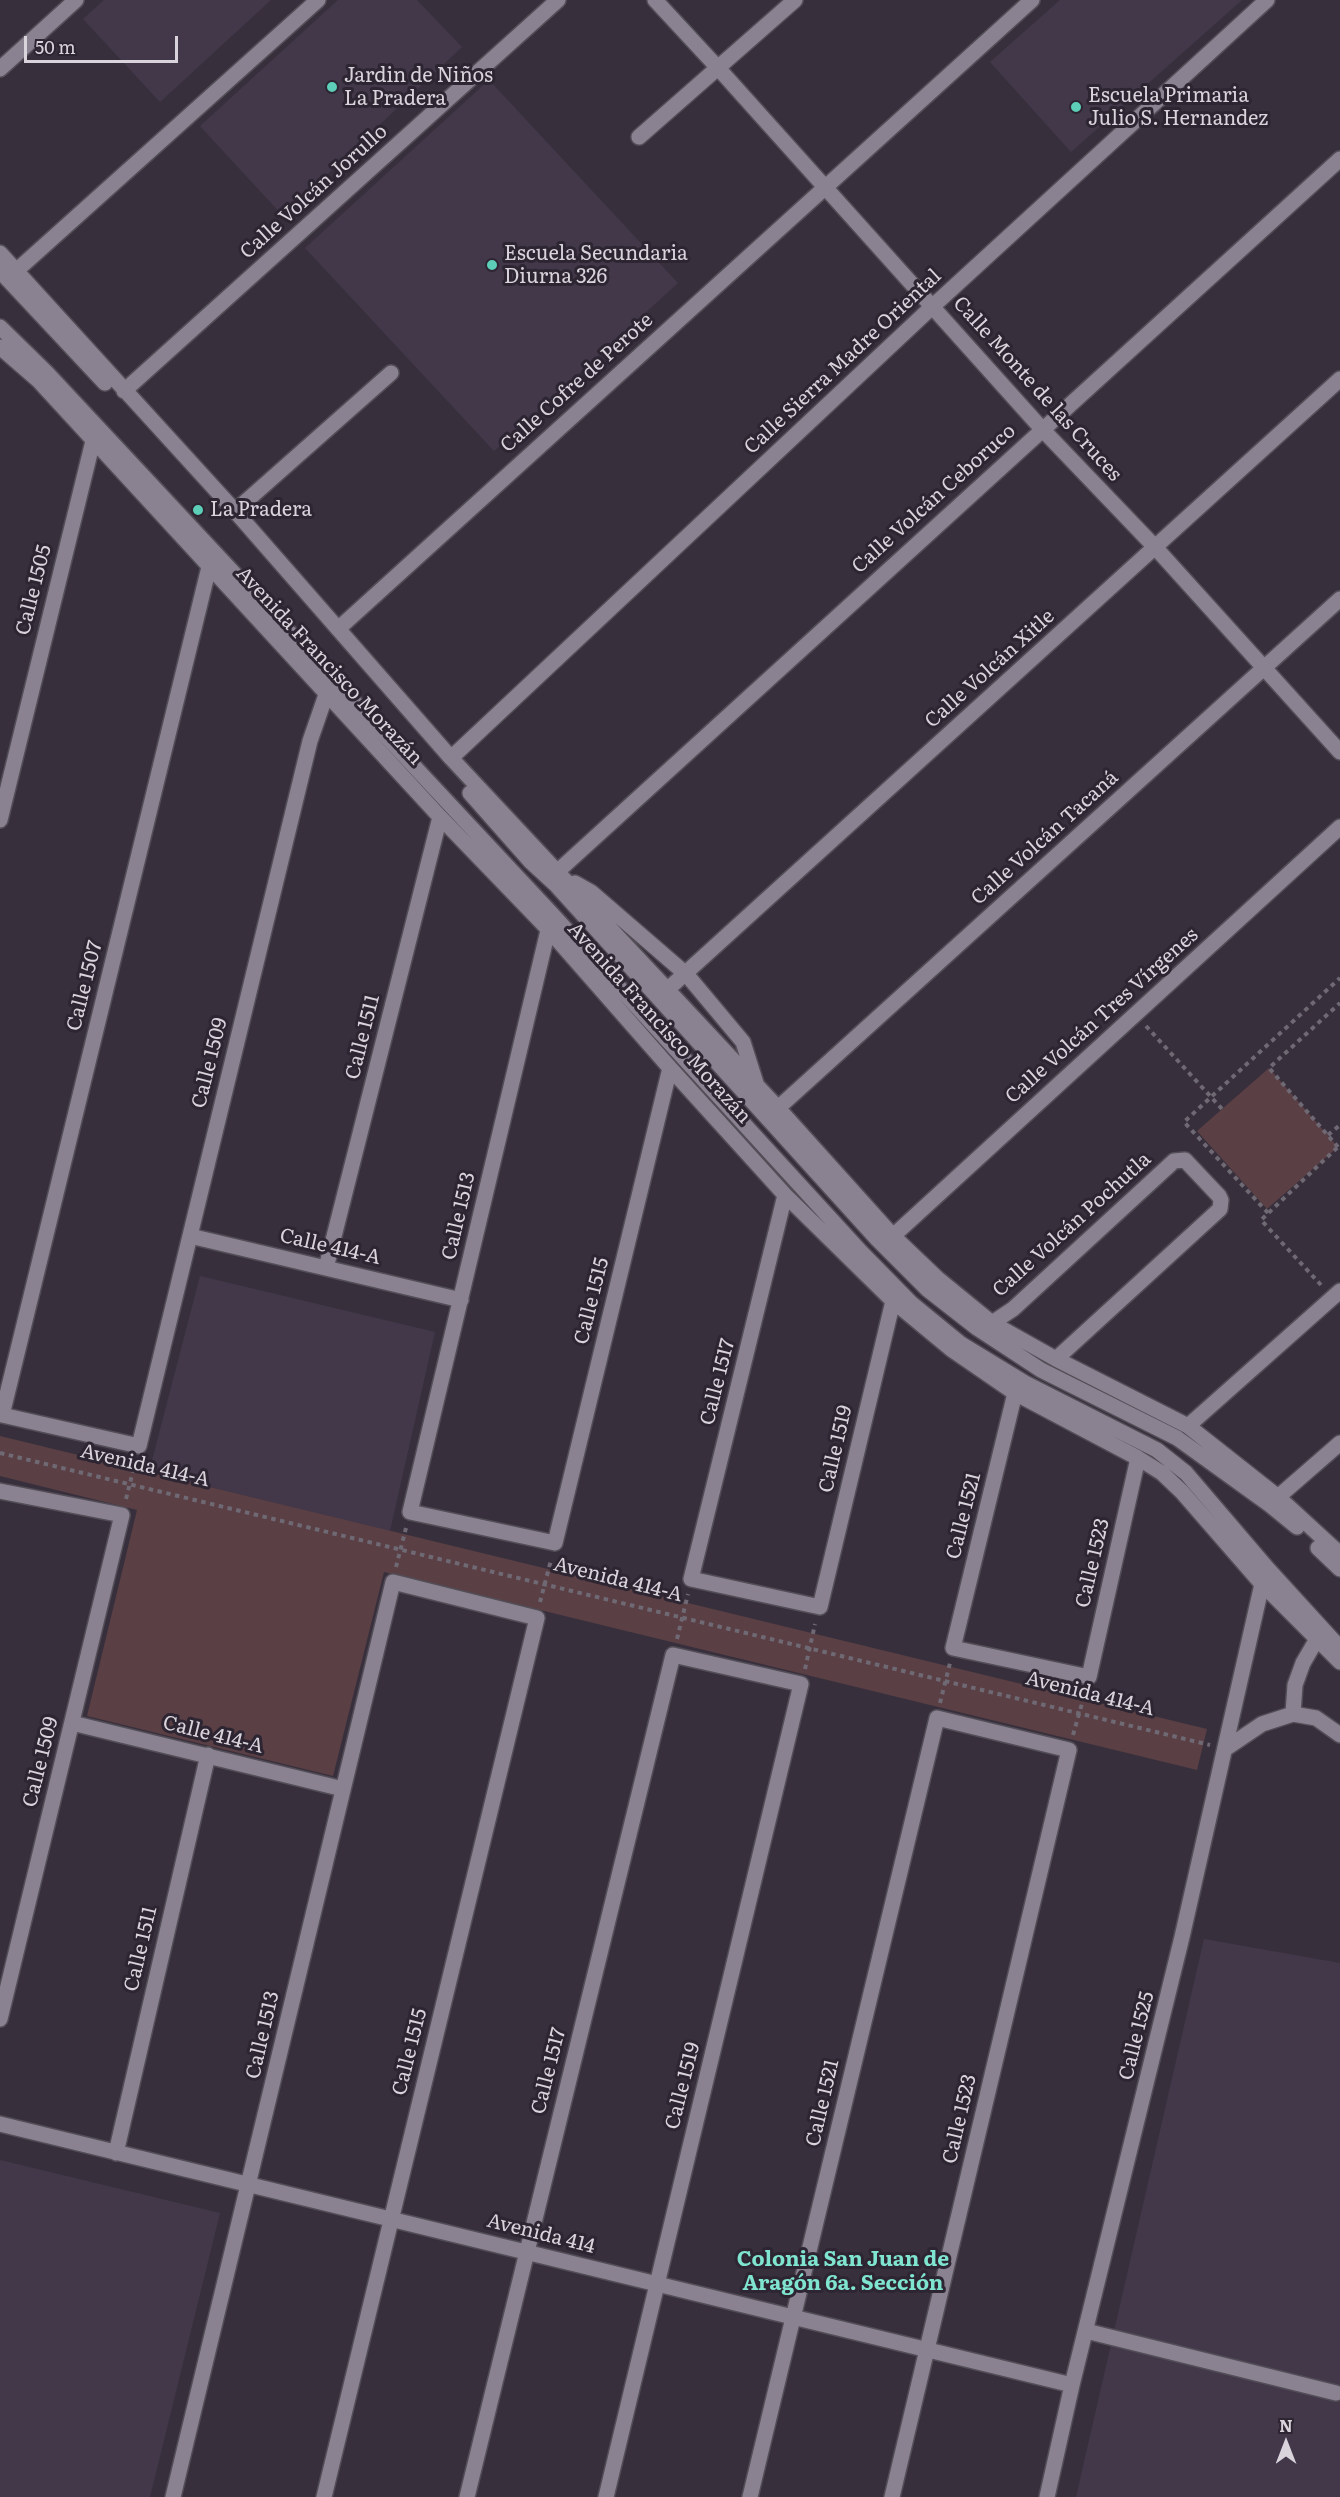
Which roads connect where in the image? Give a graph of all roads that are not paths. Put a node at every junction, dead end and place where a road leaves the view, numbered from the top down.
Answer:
1 (76, 0) edge
2 (318, 0) edge
3 (558, 0) edge
4 (655, 0) edge
5 (795, 0) edge
6 (1032, 0) edge
7 (1267, 0) edge
8 (0, 69) edge
9 (719, 69) junction
10 (639, 137) dead end
11 (1340, 159) edge
12 (825, 186) junction
13 (0, 253) edge
14 (0, 271) edge
15 (16, 271) junction
16 (933, 306) junction
17 (0, 327) edge
18 (0, 347) edge
19 (391, 373) dead end
20 (1340, 379) edge
21 (124, 390) junction
22 (1042, 429) junction
23 (93, 441) junction
24 (235, 511) junction
25 (1154, 546) junction
26 (209, 567) junction
27 (1340, 599) edge
28 (338, 629) junction
29 (1266, 667) junction
30 (327, 693) junction
31 (1340, 752) edge
32 (451, 759) junction
33 (440, 817) junction
34 (0, 820) edge
35 (1340, 827) edge
36 (557, 878) junction
37 (551, 913) junction
38 (549, 930) junction
39 (687, 975) junction
40 (668, 989) junction
41 (670, 1068) junction
42 (757, 1086) junction
43 (778, 1108) junction
44 (785, 1195) junction
45 (190, 1236) junction
46 (893, 1236) junction
47 (326, 1268) junction
48 (1336, 1294) edge
49 (461, 1299) junction
50 (893, 1301) junction
51 (992, 1323) junction
52 (1056, 1359) junction
53 (1015, 1393) junction
54 (2, 1415) joint
55 (1188, 1426) junction
56 (1340, 1443) edge
57 (139, 1446) joint
58 (1138, 1458) junction
59 (0, 1491) edge
60 (1278, 1497) junction
61 (410, 1512) joint
62 (555, 1543) joint
63 (1340, 1554) edge
64 (1340, 1569) edge
65 (691, 1579) joint
66 (393, 1582) joint
67 (1262, 1584) junction
68 (819, 1607) joint
69 (1317, 1640) junction
70 (954, 1648) joint
71 (1340, 1648) edge
72 (1340, 1662) edge
73 (1089, 1677) joint
74 (801, 1684) joint
75 (1293, 1714) junction
76 (72, 1723) junction
77 (1340, 1735) edge
78 (1225, 1749) junction
79 (1069, 1750) joint
80 (208, 1755) junction
81 (343, 1789) junction
82 (0, 2019) edge
83 (0, 2124) edge
84 (116, 2153) junction
85 (248, 2185) junction
86 (391, 2219) junction
87 (527, 2252) junction
88 (657, 2284) junction
89 (793, 2317) junction
90 (1086, 2331) junction
91 (927, 2350) junction
92 (1072, 2385) junction
93 (1336, 2393) dead end
94 (173, 2497) edge
95 (324, 2497) edge
96 (467, 2497) edge
97 (606, 2497) edge
98 (750, 2497) edge
99 (892, 2497) edge
100 (1047, 2497) edge

1 - 8 street
2 - 15 street
3 - 21 street, Calle Volcán Jorullo
4 - 9 street, Calle Monte de las Cruces
5 - 9 street
6 - 12 street, Calle Cofre de Perote
7 - 16 street, Calle Sierra Madre Oriental
9 - 10 street
9 - 12 street, Calle Monte de las Cruces
11 - 22 street, Calle Volcán Ceboruco
12 - 16 street, Calle Monte de las Cruces
12 - 28 street, Calle Cofre de Perote
13 - 15 street, Avenida Francisco Morazán
14 - 36 street
15 - 21 street, Avenida Francisco Morazán
16 - 22 street, Calle Monte de las Cruces
16 - 32 street, Calle Sierra Madre Oriental
17 - 37 street
18 - 23 street, Avenida Francisco Morazán
19 - 24 street
20 - 25 street, Calle Volcán Xitle
21 - 24 street, Avenida Francisco Morazán
22 - 25 street, Calle Monte de las Cruces
22 - 36 street, Calle Volcán Ceboruco
23 - 26 street, Avenida Francisco Morazán
23 - 34 street, Calle 1505
24 - 28 street, Avenida Francisco Morazán
25 - 29 street, Calle Monte de las Cruces
25 - 39 street, Calle Volcán Xitle
26 - 30 street, Avenida Francisco Morazán
26 - 54 street, Calle 1507
27 - 29 street, Calle Volcán Tacaná
28 - 32 street, Avenida Francisco Morazán
29 - 31 street, Calle Monte de las Cruces
29 - 43 street, Calle Volcán Tacaná
30 - 33 street, Avenida Francisco Morazán
30 - 45 street, Calle 1509
32 - 36 street, Avenida Francisco Morazán
33 - 38 street, Avenida Francisco Morazán
33 - 47 street, Calle 1511
35 - 46 street, Calle Volcán Tres Vírgenes
36 - 37 street, Calle 1513
36 - 39 street
36 - 40 street, Avenida Francisco Morazán
36 - 64 street
37 - 38 street, Calle 1513
37 - 71 street
38 - 41 street, Avenida Francisco Morazán
38 - 49 street, Calle 1513
39 - 40 street, Calle Volcán Xitle
39 - 42 street
40 - 42 street, Avenida Francisco Morazán
41 - 44 street, Avenida Francisco Morazán
41 - 62 street, Calle 1515
42 - 43 street, Avenida Francisco Morazán
43 - 46 street, Avenida Francisco Morazán
44 - 50 street, Avenida Francisco Morazán
44 - 65 street, Calle 1517
45 - 47 street, Calle 414-A
45 - 57 street, Calle 1509
46 - 51 street, Avenida Francisco Morazán
47 - 49 street, Calle 414-A
48 - 55 street
49 - 61 street, Calle 1513
50 - 53 street, Avenida Francisco Morazán
50 - 68 street, Calle 1519
51 - 52 street, Avenida Francisco Morazán
51 - 52 street, Calle Volcán Pochutla
52 - 55 street, Avenida Francisco Morazán
53 - 58 street, Avenida Francisco Morazán
53 - 70 street, Calle 1521
54 - 57 street, Avenida 414-A
55 - 60 street, Avenida Francisco Morazán
56 - 60 street
58 - 67 street, Avenida Francisco Morazán
58 - 73 street, Calle 1523
59 - 76 street, Calle 1509
60 - 63 street, Avenida Francisco Morazán
61 - 62 street, Avenida 414-A
65 - 68 street, Avenida 414-A
66 - 81 street, Calle 1513
66 - 86 street, Calle 1515
67 - 69 street, Avenida Francisco Morazán
67 - 78 street, Calle 1525
69 - 72 street, Avenida Francisco Morazán
69 - 75 street
70 - 73 street, Avenida 414-A
74 - 87 street, Calle 1517
74 - 88 street, Calle 1519
75 - 77 street
75 - 78 street
76 - 80 street, Calle 414-A
76 - 82 street, Calle 1509
78 - 90 street, Calle 1525
79 - 89 street, Calle 1521
79 - 91 street, Calle 1523
80 - 81 street, Calle 414-A
80 - 84 street, Calle 1511
81 - 85 street, Calle 1513
83 - 84 street, Avenida 414
84 - 85 street, Avenida 414
85 - 86 street, Avenida 414
85 - 94 street, Calle 1513
86 - 87 street, Avenida 414
86 - 95 street, Calle 1515
87 - 88 street, Avenida 414
87 - 96 street, Calle 1517
88 - 89 street, Avenida 414
88 - 97 street, Calle 1519
89 - 91 street, Avenida 414
89 - 98 street, Calle 1521
90 - 92 street, Calle 1525
90 - 93 street
91 - 92 street, Avenida 414
91 - 99 street, Calle 1523
92 - 100 street, Calle 1525

